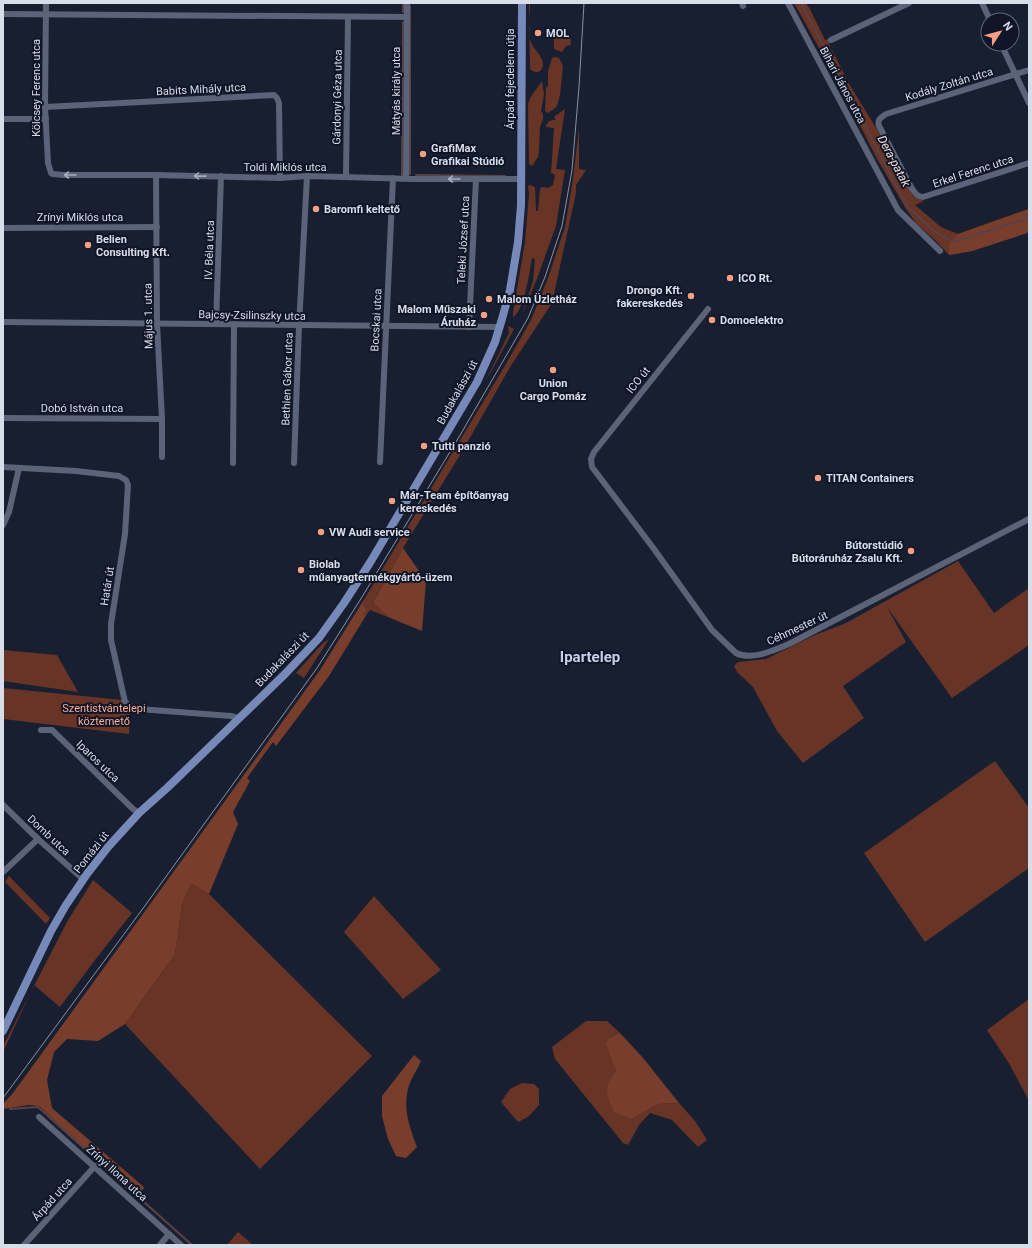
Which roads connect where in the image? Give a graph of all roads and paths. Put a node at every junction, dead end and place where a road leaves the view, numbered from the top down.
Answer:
1 (46, 3) edge
2 (407, 3) edge
3 (522, 3) edge
4 (788, 3) edge
5 (909, 3) edge
6 (3, 14) edge
7 (46, 14) junction
8 (348, 17) junction
9 (407, 17) junction
10 (831, 40) dead end
11 (1005, 52) edge
12 (1029, 70) edge
13 (1016, 74) junction
14 (1029, 103) edge
15 (45, 107) junction
16 (3, 119) edge
17 (46, 119) junction
18 (1029, 163) edge
19 (50, 173) joint
20 (156, 175) junction
21 (221, 176) junction
22 (307, 176) junction
23 (346, 177) junction
24 (280, 178) junction
25 (393, 178) junction
26 (406, 178) junction
27 (476, 179) junction
28 (521, 179) junction
29 (923, 198) joint
30 (157, 227) junction
31 (3, 228) edge
32 (940, 250) dead end
33 (708, 309) dead end
34 (3, 322) edge
35 (157, 324) junction
36 (216, 324) junction
37 (234, 324) junction
38 (299, 326) junction
39 (386, 326) junction
40 (469, 327) junction
41 (500, 327) junction
42 (3, 418) edge
43 (162, 419) junction
44 (162, 457) dead end
45 (380, 462) dead end
46 (233, 463) dead end
47 (294, 463) dead end
48 (3, 467) edge
49 (592, 467) joint
50 (19, 468) junction
51 (1029, 519) edge
52 (3, 525) edge
53 (238, 718) junction
54 (41, 730) dead end
55 (3, 805) edge
56 (6, 811) edge
57 (139, 813) junction
58 (38, 839) junction
59 (3, 872) edge
60 (83, 879) junction
61 (3, 1030) edge
62 (39, 1117) dead end
63 (95, 1166) junction
64 (169, 1234) junction
65 (24, 1245) edge
66 (160, 1245) edge
67 (181, 1245) edge

1 - 7 street, Kölcsey Ferenc utca
2 - 9 street, Mátyás király utca
3 - 28 main road, Árpád fejedelem útja
4 - 32 street, Bihari János utca
5 - 10 street
6 - 7 street
7 - 8 street
7 - 15 street, Kölcsey Ferenc utca
8 - 9 street
8 - 23 street, Gárdonyi Géza utca
9 - 26 street, Mátyás király utca
11 - 13 street
12 - 13 street, Kodály Zoltán utca
13 - 14 street
13 - 29 street, Kodály Zoltán utca
15 - 17 street, Kölcsey Ferenc utca
15 - 24 street, Babits Mihály utca
16 - 17 street
17 - 19 street, Kölcsey Ferenc utca
18 - 29 street, Erkel Ferenc utca
20 -> 19 street, Toldi Miklós utca
21 -> 20 street, Toldi Miklós utca
20 - 30 street, Május 1. utca
21 - 24 street, Toldi Miklós utca
21 - 36 street, IV. Béla utca
22 - 23 street, Toldi Miklós utca
22 - 24 street, Toldi Miklós utca
22 - 38 street, Bethlen Gábor utca
23 - 25 street, Toldi Miklós utca
25 - 26 street, Toldi Miklós utca
25 - 39 street, Bocskai utca
27 -> 26 street, Toldi Miklós utca
27 - 28 street, Toldi Miklós utca
27 - 40 street, Teleki József utca
28 - 41 main road, Budakalászi út
30 - 31 street, Zrínyi Miklós utca
30 - 35 street, Május 1. utca
33 - 49 street, ICO út
34 - 35 street, Bajcsy-Zsilinszky utca
35 - 36 street, Bajcsy-Zsilinszky utca
35 - 43 street, Május 1. utca
36 - 37 street, Bajcsy-Zsilinszky utca
37 - 38 street, Bajcsy-Zsilinszky utca
37 - 46 street
38 - 39 street, Bajcsy-Zsilinszky utca
38 - 47 street, Bethlen Gábor utca
39 - 40 street, Bajcsy-Zsilinszky utca
39 - 45 street, Bocskai utca
40 - 41 street, Bajcsy-Zsilinszky utca
41 - 53 main road, Budakalászi út
42 - 43 street, Dobó István utca
43 - 44 street, Május 1. utca
48 - 50 street, Határ út
49 - 51 street, Céhmester út
50 - 52 street
50 - 53 street, Határ út
53 - 57 main road, Pomázi út
54 - 57 street, Iparos utca
55 - 56 street, Domb utca
56 - 58 street, Domb utca
57 - 60 main road, Pomázi út
58 - 59 street
58 - 60 street, Domb utca
60 - 61 main road, Pomázi út
62 - 63 street, Zrínyi Ilona utca
63 - 64 street, Zrínyi Ilona utca
63 - 65 street, Árpád utca
64 - 66 street
64 - 67 street, Zrínyi Ilona utca

